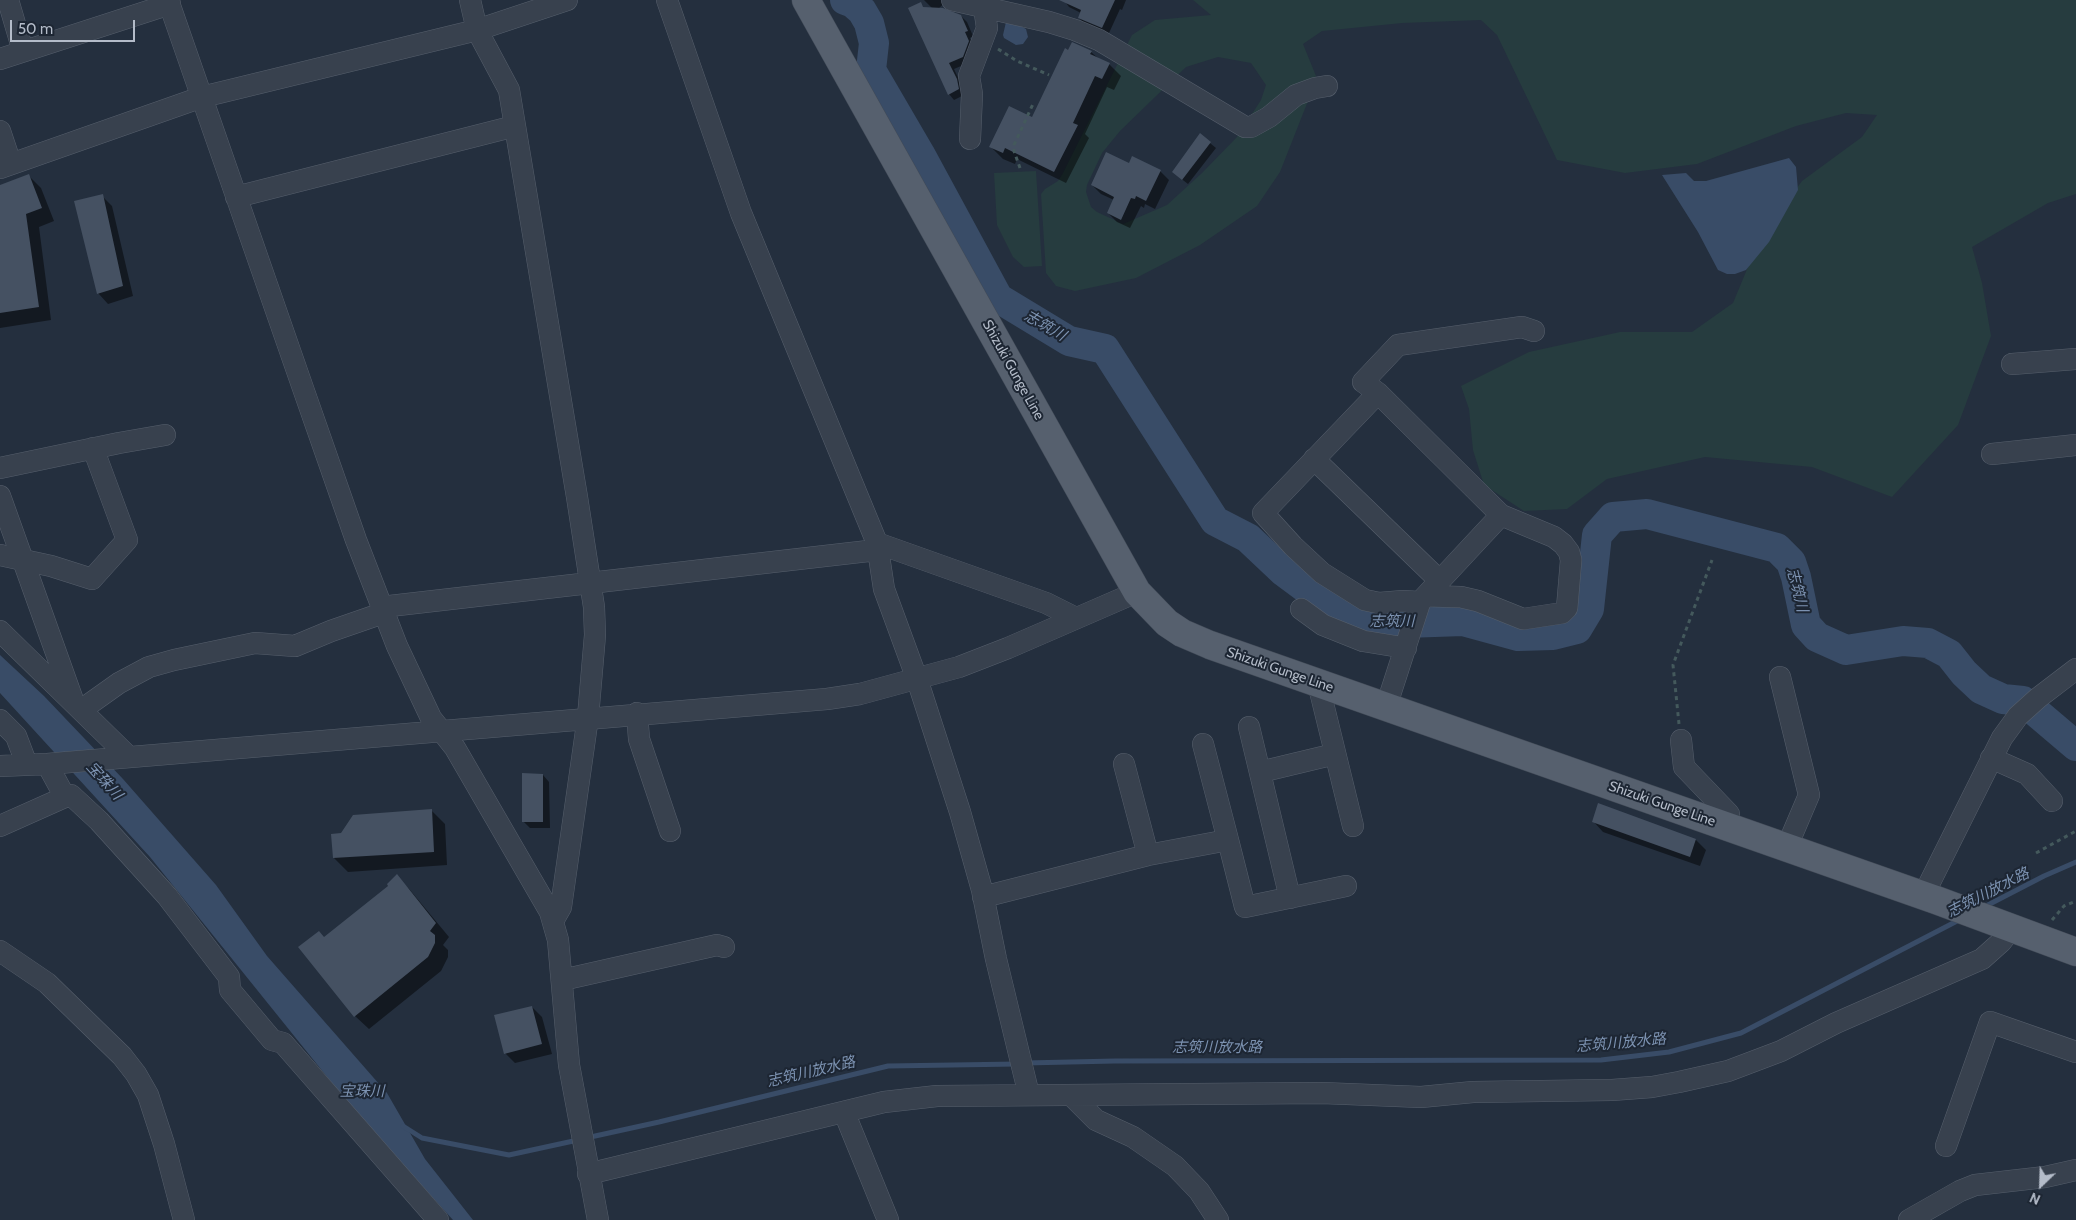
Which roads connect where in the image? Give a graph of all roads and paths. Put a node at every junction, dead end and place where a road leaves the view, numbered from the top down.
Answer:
1 (8, 0) edge
2 (470, 0) edge
3 (567, 0) edge
4 (667, 0) edge
5 (806, 0) edge
6 (169, 2) edge
7 (967, 3) edge
8 (477, 30) junction
9 (23, 51) junction
10 (0, 58) edge
11 (1016, 61) dead end
12 (1049, 75) dead end
13 (1327, 86) dead end
14 (202, 97) junction
15 (1033, 104) dead end
16 (515, 126) junction
17 (0, 131) edge
18 (970, 139) dead end
19 (6, 166) edge
20 (1020, 168) dead end
21 (236, 197) junction
22 (1534, 331) dead end
23 (2076, 359) edge
24 (2012, 364) dead end
25 (1378, 393) junction
26 (165, 435) dead end
27 (2076, 446) edge
28 (93, 448) junction
29 (1992, 454) dead end
30 (1314, 459) junction
31 (0, 468) edge
32 (0, 496) edge
33 (1501, 515) junction
34 (877, 547) junction
35 (0, 555) edge
36 (23, 560) junction
37 (1712, 560) dead end
38 (590, 583) junction
39 (1137, 592) junction
40 (1426, 597) junction
41 (1301, 609) dead end
42 (382, 610) junction
43 (1076, 618) junction
44 (0, 631) edge
45 (1408, 642) junction
46 (2076, 669) edge
47 (1780, 677) dead end
48 (917, 679) junction
49 (1318, 683) junction
50 (77, 707) junction
51 (1386, 707) junction
52 (636, 714) junction
53 (588, 717) junction
54 (0, 720) edge
55 (1249, 728) dead end
56 (440, 731) junction
57 (1681, 740) joint
58 (1203, 744) dead end
59 (1335, 754) junction
60 (120, 758) junction
61 (1991, 758) junction
62 (37, 764) junction
63 (1124, 764) dead end
64 (0, 766) edge
65 (1260, 772) junction
66 (65, 798) junction
67 (2052, 801) dead end
68 (0, 826) edge
69 (1353, 826) dead end
70 (1728, 828) junction
71 (670, 831) dead end
72 (2076, 831) edge
73 (1228, 840) junction
74 (1786, 848) junction
75 (2036, 852) dead end
76 (1148, 856) junction
77 (1346, 886) dead end
78 (983, 897) junction
79 (1290, 898) junction
80 (1929, 898) junction
81 (2076, 901) edge
82 (553, 921) junction
83 (2011, 929) junction
84 (2037, 938) junction
85 (724, 947) dead end
86 (0, 951) edge
87 (2076, 952) edge
88 (562, 980) junction
89 (2076, 1052) edge
90 (1028, 1096) junction
91 (1072, 1096) junction
92 (844, 1112) junction
93 (1946, 1146) dead end
94 (588, 1170) junction
95 (2076, 1170) edge
96 (184, 1220) edge
97 (438, 1220) edge
98 (598, 1220) edge
99 (888, 1220) edge
100 (1218, 1220) edge
101 (1909, 1220) edge

1 - 9 street
2 - 8 street
3 - 8 street
4 - 34 street
5 - 39 main road, Shizuki Gunge Line
6 - 9 street
6 - 14 street
7 - 13 street
7 - 18 street
8 - 14 street
8 - 16 street
9 - 10 street
11 - 12 path
14 - 19 street
14 - 21 street
15 - 20 path
16 - 21 street
16 - 38 street
17 - 19 street
21 - 42 street
22 - 25 street
23 - 24 street
25 - 30 street
25 - 33 street
26 - 28 street
27 - 29 street
28 - 31 street
28 - 36 street
30 - 40 street
30 - 40 street
32 - 36 street
33 - 40 street
33 - 40 street
34 - 38 street
34 - 43 street
34 - 48 street
35 - 36 street
36 - 50 street
37 - 57 path
38 - 42 street
38 - 53 street
39 - 43 street
39 - 49 main road, Shizuki Gunge Line
40 - 45 street
41 - 45 street
42 - 50 street
42 - 56 street
43 - 48 street
44 - 50 street
45 - 51 street
46 - 61 street
47 - 74 street
48 - 52 street
48 - 78 street
49 - 51 main road, Shizuki Gunge Line
49 - 59 street
50 - 60 street
51 - 70 main road, Shizuki Gunge Line
52 - 53 street
52 - 71 street
53 - 56 street
53 - 82 street
54 - 62 street
55 - 65 street
56 - 60 street
56 - 82 street
57 - 70 street
58 - 73 street
59 - 65 street
59 - 69 street
60 - 62 street
61 - 67 street
61 - 80 street
62 - 64 street
62 - 66 street
63 - 76 street
65 - 79 street
66 - 68 street
66 - 97 street
70 - 74 main road, Shizuki Gunge Line
72 - 75 path
73 - 76 street
73 - 79 street
74 - 80 main road, Shizuki Gunge Line
76 - 78 street
77 - 79 street
78 - 90 street
80 - 83 main road, Shizuki Gunge Line
81 - 84 path
82 - 88 street
83 - 84 main road, Shizuki Gunge Line
83 - 91 street
84 - 87 main road, Shizuki Gunge Line
85 - 88 street
86 - 96 street
88 - 94 street
89 - 93 street
90 - 91 street
90 - 92 street
91 - 100 street
92 - 94 street
92 - 99 street
94 - 98 street
95 - 101 street

